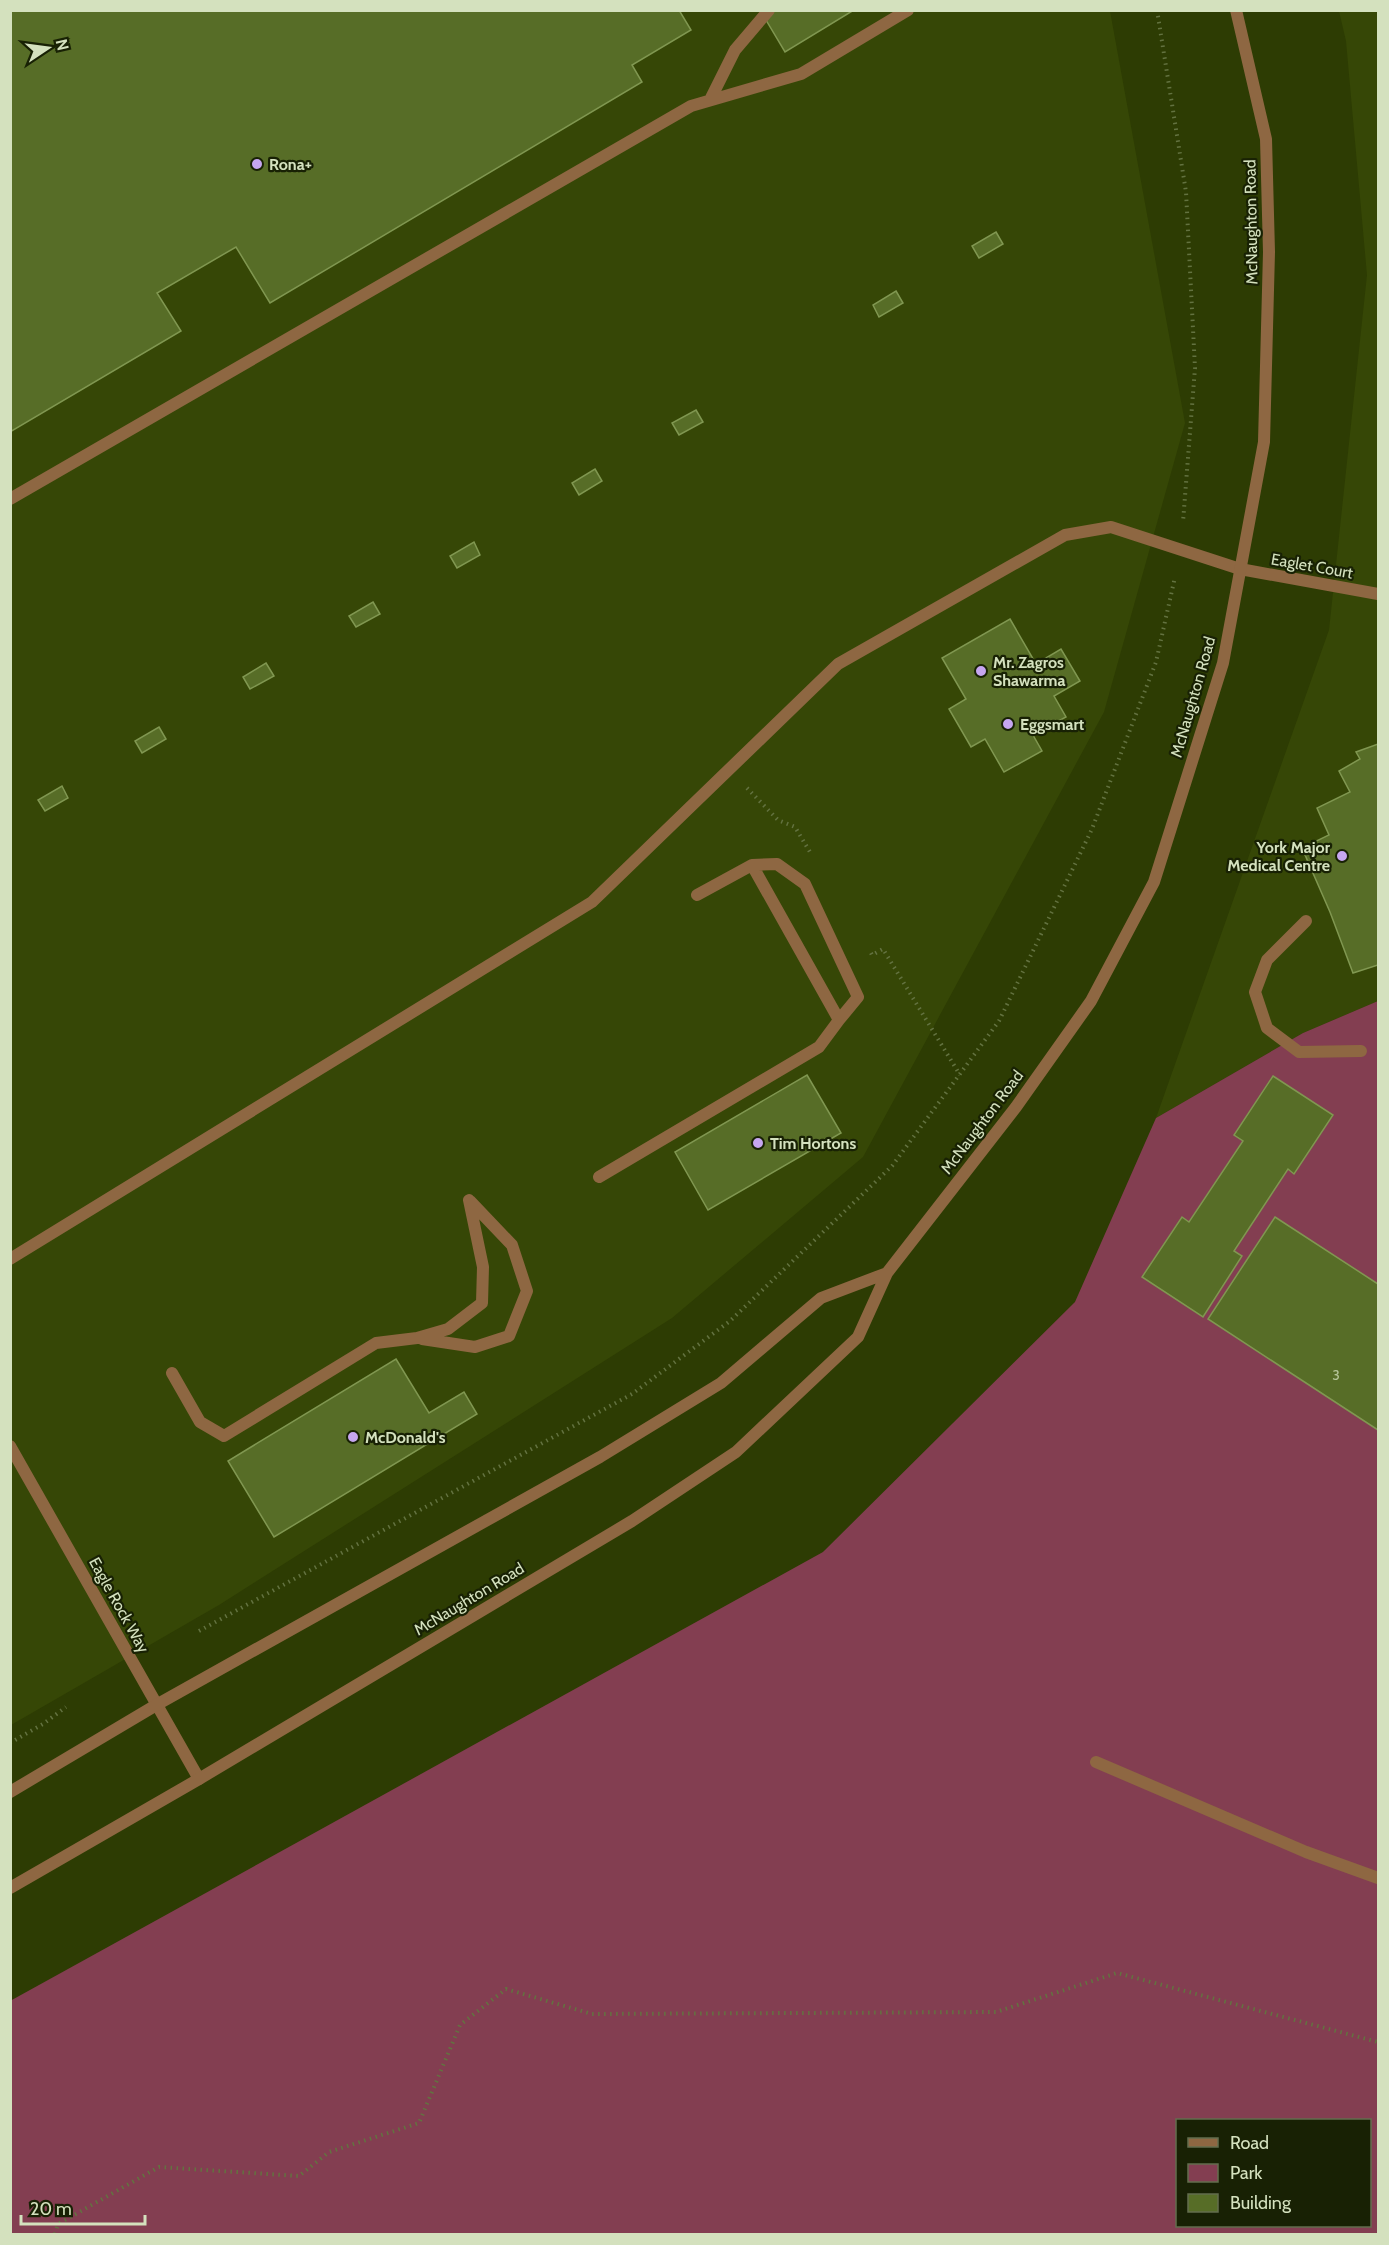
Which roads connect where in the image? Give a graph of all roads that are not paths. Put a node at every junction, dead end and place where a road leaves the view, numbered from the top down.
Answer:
1 (768, 10) edge
2 (908, 10) edge
3 (1236, 10) edge
4 (710, 100) junction
5 (10, 499) edge
6 (1240, 569) junction
7 (1378, 594) edge
8 (752, 865) junction
9 (697, 895) dead end
10 (1306, 921) dead end
11 (839, 1020) junction
12 (1362, 1051) dead end
13 (599, 1177) dead end
14 (10, 1259) edge
15 (887, 1273) junction
16 (417, 1338) junction
17 (172, 1373) dead end
18 (10, 1446) edge
19 (158, 1704) junction
20 (1096, 1762) dead end
21 (199, 1779) junction
22 (10, 1792) edge
23 (1378, 1878) edge
24 (10, 1888) edge

1 - 4 street
2 - 4 street
3 - 6 street, McNaughton Road
4 - 5 street
6 - 7 street, Eaglet Court
6 - 14 street, Eaglet Court
6 - 15 street, McNaughton Road
8 - 9 street
8 - 11 street
8 - 11 street
10 - 12 street
11 - 13 street
15 - 19 street
15 - 21 street, McNaughton Road
16 - 16 street
16 - 17 street
18 - 19 street, Eagle Rock Way
19 - 21 street, Eagle Rock Way
19 - 22 street
20 - 23 street
21 - 24 street, McNaughton Road

